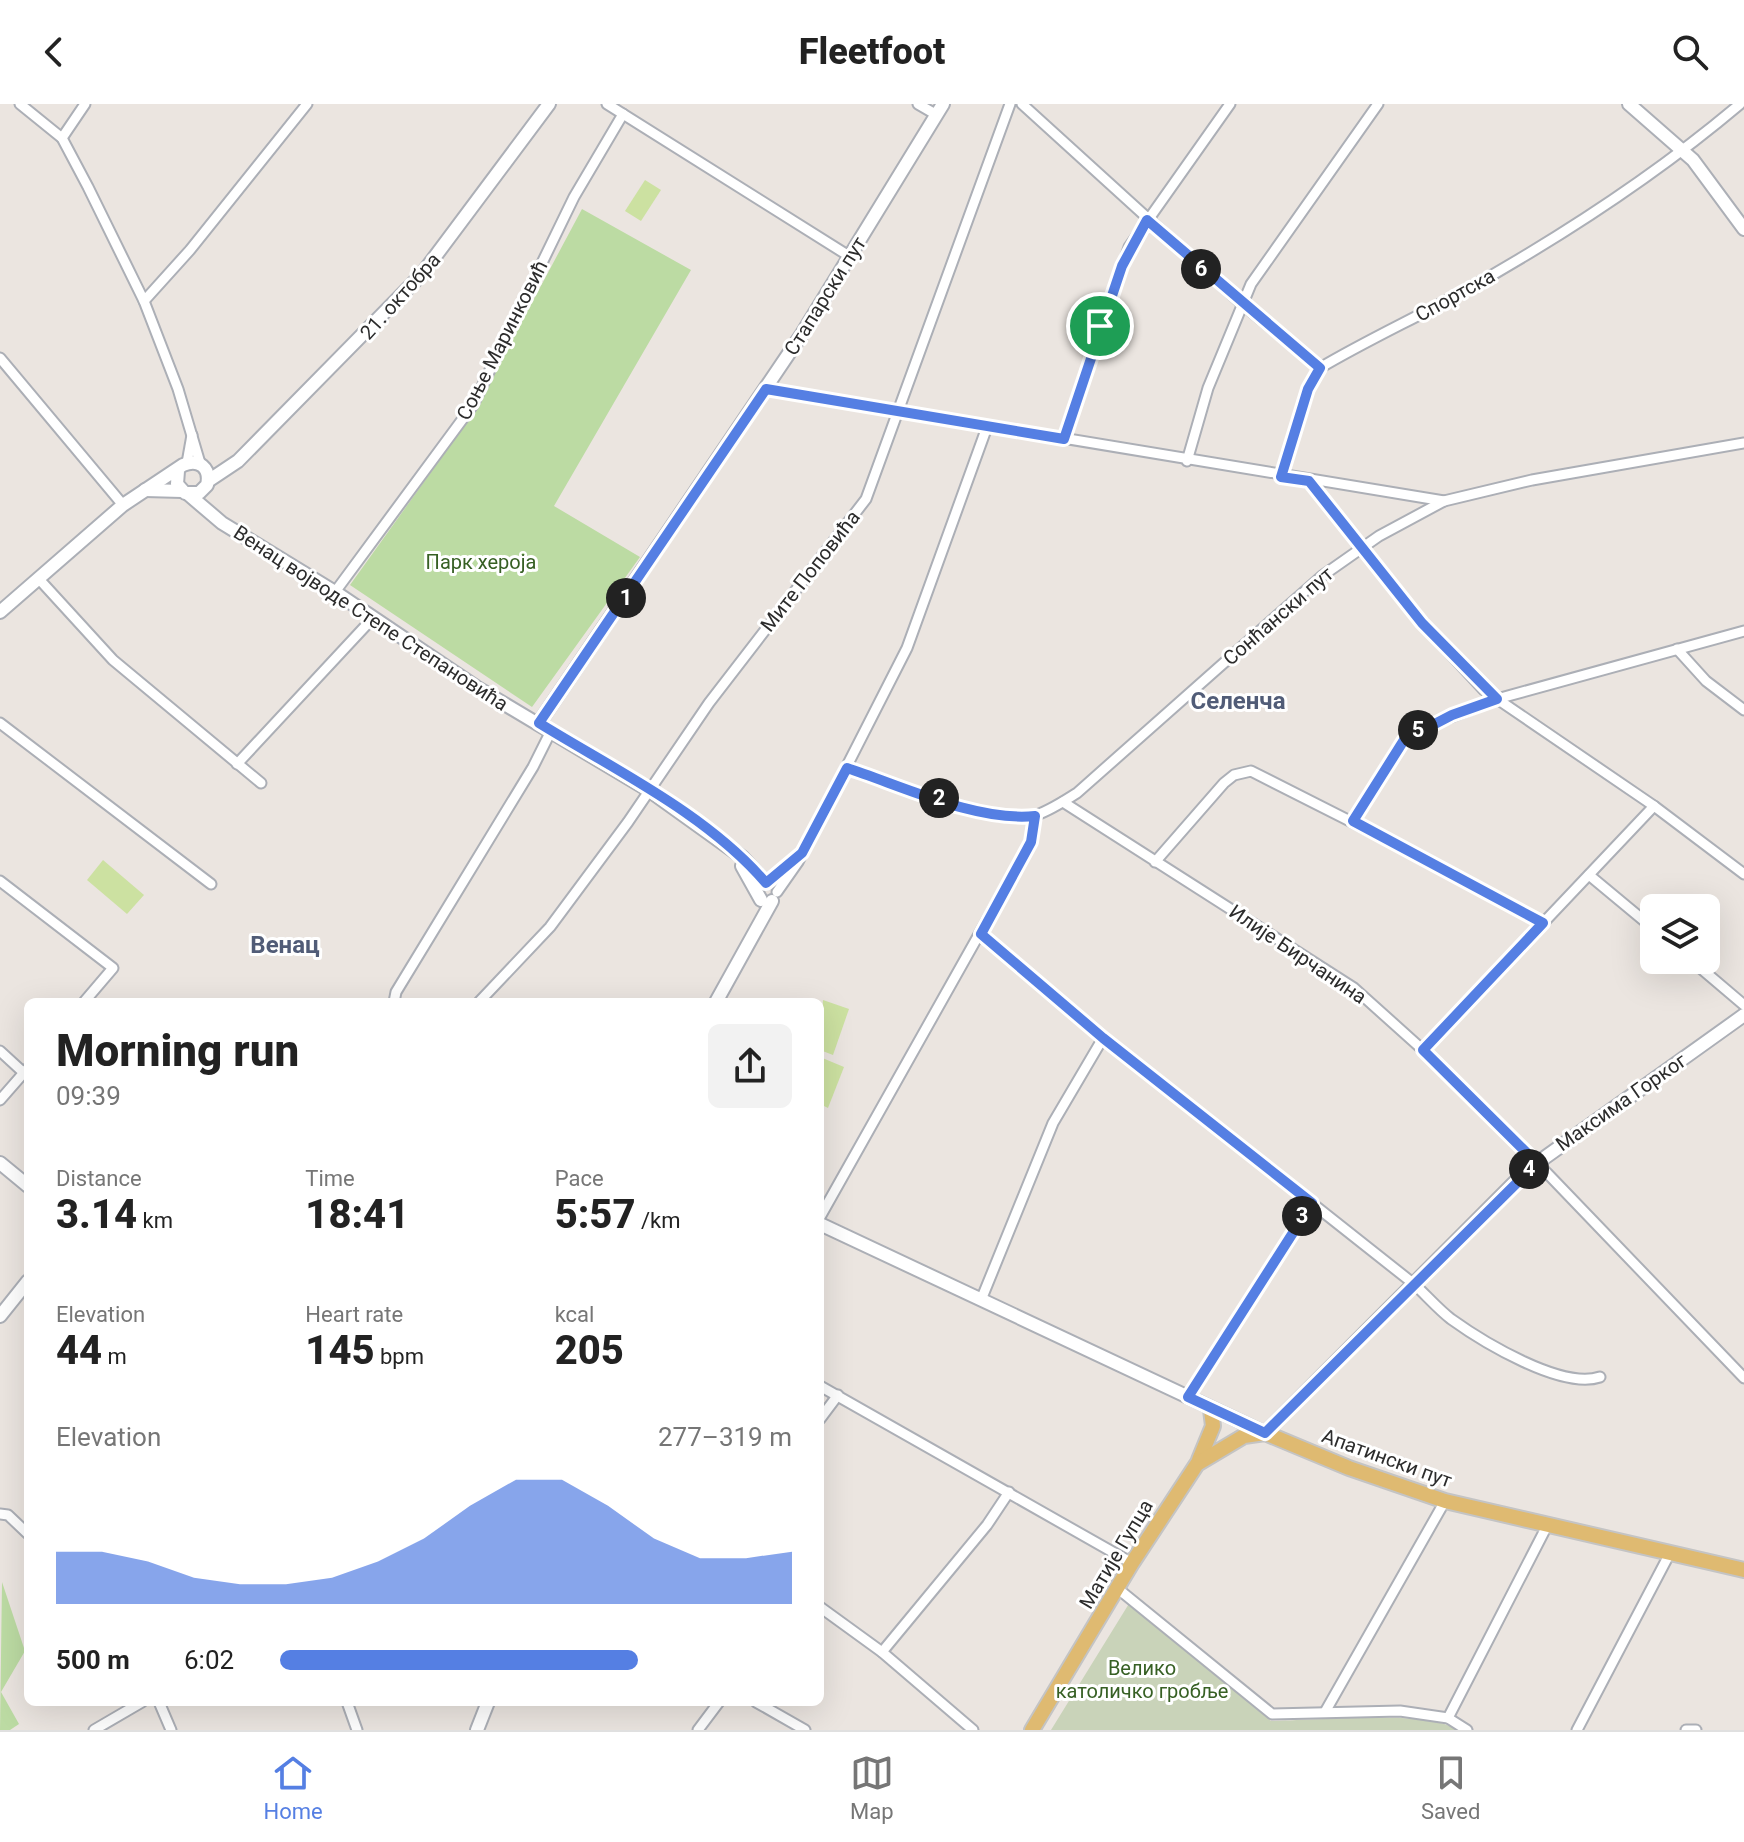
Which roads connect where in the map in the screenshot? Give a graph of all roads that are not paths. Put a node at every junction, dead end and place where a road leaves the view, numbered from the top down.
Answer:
1 (20, 104) edge
2 (85, 104) edge
3 (307, 104) edge
4 (549, 104) edge
5 (607, 104) edge
6 (918, 104) edge
7 (1010, 104) edge
8 (1022, 104) edge
9 (1230, 104) edge
10 (1378, 104) edge
11 (1629, 104) edge
12 (1740, 104) edge
13 (940, 110) edge
14 (623, 114) junction
15 (62, 138) junction
16 (1684, 152) junction
17 (1147, 220) junction
18 (1744, 229) edge
19 (849, 256) junction
20 (144, 301) junction
21 (1241, 303) junction
22 (0, 358) edge
23 (1320, 368) junction
24 (766, 389) junction
25 (898, 412) junction
26 (987, 427) junction
27 (1064, 439) junction
28 (1744, 443) edge
29 (1187, 461) junction
30 (192, 466) junction
31 (228, 468) junction
32 (1281, 477) junction
33 (1309, 481) junction
34 (208, 483) junction
35 (145, 490) junction
36 (185, 492) junction
37 (1444, 501) junction
38 (123, 505) junction
39 (209, 512) junction
40 (1364, 546) junction
41 (38, 578) junction
42 (335, 592) junction
43 (0, 612) edge
44 (372, 619) junction
45 (1744, 631) edge
46 (1677, 649) junction
47 (1497, 699) junction
48 (1744, 710) edge
49 (0, 723) edge
50 (539, 723) junction
51 (551, 731) junction
52 (237, 764) junction
53 (847, 768) junction
54 (261, 783) dead end
55 (650, 791) junction
56 (1063, 802) junction
57 (1654, 806) junction
58 (1035, 816) junction
59 (1353, 821) junction
60 (1155, 862) junction
61 (1744, 874) edge
62 (1589, 875) junction
63 (0, 881) edge
64 (211, 884) dead end
65 (767, 892) junction
66 (1640, 917) edge
67 (1543, 923) junction
68 (981, 934) junction
69 (1707, 974) edge
70 (87, 998) edge
71 (395, 998) edge
72 (483, 998) edge
73 (718, 998) edge
74 (1744, 1005) edge
75 (1744, 1015) edge
76 (1103, 1038) junction
77 (1423, 1050) junction
78 (0, 1051) edge
79 (24, 1069) edge
80 (24, 1072) edge
81 (0, 1100) edge
82 (0, 1163) edge
83 (1537, 1163) junction
84 (24, 1183) edge
85 (1312, 1203) junction
86 (824, 1210) edge
87 (824, 1226) edge
88 (1414, 1284) junction
89 (24, 1286) edge
90 (981, 1300) junction
91 (0, 1316) edge
92 (1600, 1377) dead end
93 (1744, 1378) edge
94 (824, 1388) edge
95 (838, 1395) junction
96 (1188, 1397) junction
97 (1211, 1410) junction
98 (824, 1414) edge
99 (1265, 1433) junction
100 (1197, 1464) junction
101 (1009, 1492) junction
102 (1445, 1501) junction
103 (0, 1514) edge
104 (1548, 1524) junction
105 (24, 1530) edge
106 (1670, 1553) junction
107 (1132, 1563) junction
108 (1744, 1570) edge
109 (1117, 1588) junction
110 (824, 1610) edge
111 (882, 1652) junction
112 (135, 1706) edge
113 (161, 1706) edge
114 (348, 1706) edge
115 (486, 1706) edge
116 (716, 1706) edge
117 (763, 1706) edge
118 (1325, 1712) junction
119 (1448, 1718) junction
120 (94, 1730) edge
121 (171, 1730) edge
122 (357, 1730) edge
123 (477, 1730) edge
124 (698, 1730) edge
125 (805, 1730) edge
126 (973, 1730) edge
127 (1032, 1730) edge
128 (1467, 1730) edge
129 (1577, 1730) edge
130 (1686, 1730) edge
131 (1696, 1730) edge

1 - 15 street
2 - 15 street
3 - 20 street
4 - 31 main road, 21. октобра
5 - 14 street
6 - 13 street
7 - 25 street, Мите Поповића
8 - 17 street
9 - 17 street
10 - 21 street
11 - 16 main road
12 - 16 street, Спортска
13 - 19 main road, Стапарски пут
14 - 19 street
14 - 42 street, Соње Маринковић
15 - 20 street
16 - 18 main road
16 - 23 street, Спортска
17 - 21 street
17 - 27 street
19 - 24 main road, Стапарски пут
20 - 30 street
21 - 23 street
21 - 29 street
22 - 38 street
23 - 32 street
24 - 25 street
24 - 50 main road, Стапарски пут
25 - 26 street
25 - 55 street, Мите Поповића
26 - 27 street
26 - 53 street
27 - 29 street
28 - 37 street, Сонћански пут
29 - 32 street
30 - 31 main road
30 - 34 main road
30 - 35 main road
30 - 36 main road
31 - 34 main road, 21. октобра
32 - 33 street
33 - 37 street
33 - 40 street
34 - 36 main road, 21. октобра
34 - 39 main road
35 - 36 main road
35 - 38 main road
36 - 39 main road, Венац војводе Степе Степановића
37 - 40 street, Сонћански пут
38 - 41 main road
39 - 42 main road, Венац војводе Степе Степановића
40 - 47 street
40 - 56 street, Сонћански пут
41 - 43 main road
41 - 52 street
42 - 44 main road, Венац војводе Степе Степановића
44 - 50 main road, Венац војводе Степе Степановића
44 - 52 street
45 - 46 street
46 - 47 street
46 - 48 street
47 - 57 street
47 - 59 street
49 - 64 street
50 - 51 main road, Венац војводе Степе Степановића
51 - 55 main road, Венац војводе Степе Степановића
51 - 71 street
52 - 54 street
53 - 58 street
53 - 65 street
55 - 65 main road, Венац војводе Степе Степановића
55 - 72 street, Мите Поповића
56 - 58 street, Сонћански пут
56 - 60 street, Илије Бирчанина
57 - 61 street
57 - 62 street
58 - 68 street
59 - 60 street
59 - 67 street
60 - 77 street, Илије Бирчанина
62 - 66 street
62 - 67 street
63 - 70 street
65 - 73 main road
67 - 77 street
68 - 76 street
68 - 86 street
69 - 74 street
75 - 83 main road, Максима Горког
76 - 85 street
76 - 90 street
77 - 83 street, Илије Бирчанина
78 - 79 street
80 - 81 street
82 - 84 main road
83 - 88 main road, Максима Горког
83 - 93 street, Илије Бирчанина
85 - 88 street
85 - 96 street
87 - 90 main road, Апатински пут
88 - 92 street
88 - 99 main road, Максима Горког
89 - 91 main road
90 - 96 main road, Апатински пут
94 - 95 street
95 - 98 street
95 - 101 street
96 - 97 main road, Апатински пут
97 - 99 main road, Апатински пут
97 - 100 main road
99 - 100 main road, Матије Гупца
99 - 102 main road, Апатински пут
100 - 107 main road, Матије Гупца
101 - 107 street
101 - 111 street
102 - 104 main road, Апатински пут
102 - 118 street
103 - 105 street
104 - 106 main road, Апатински пут
104 - 119 street
106 - 108 main road, Апатински пут
106 - 129 street
107 - 109 main road, Матије Гупца
109 - 118 street
109 - 127 main road, Матије Гупца
110 - 111 street
111 - 126 street
112 - 120 street
113 - 121 street
114 - 122 street
115 - 123 main road
116 - 124 street
117 - 125 street
118 - 119 street
119 - 128 street
130 - 131 street

